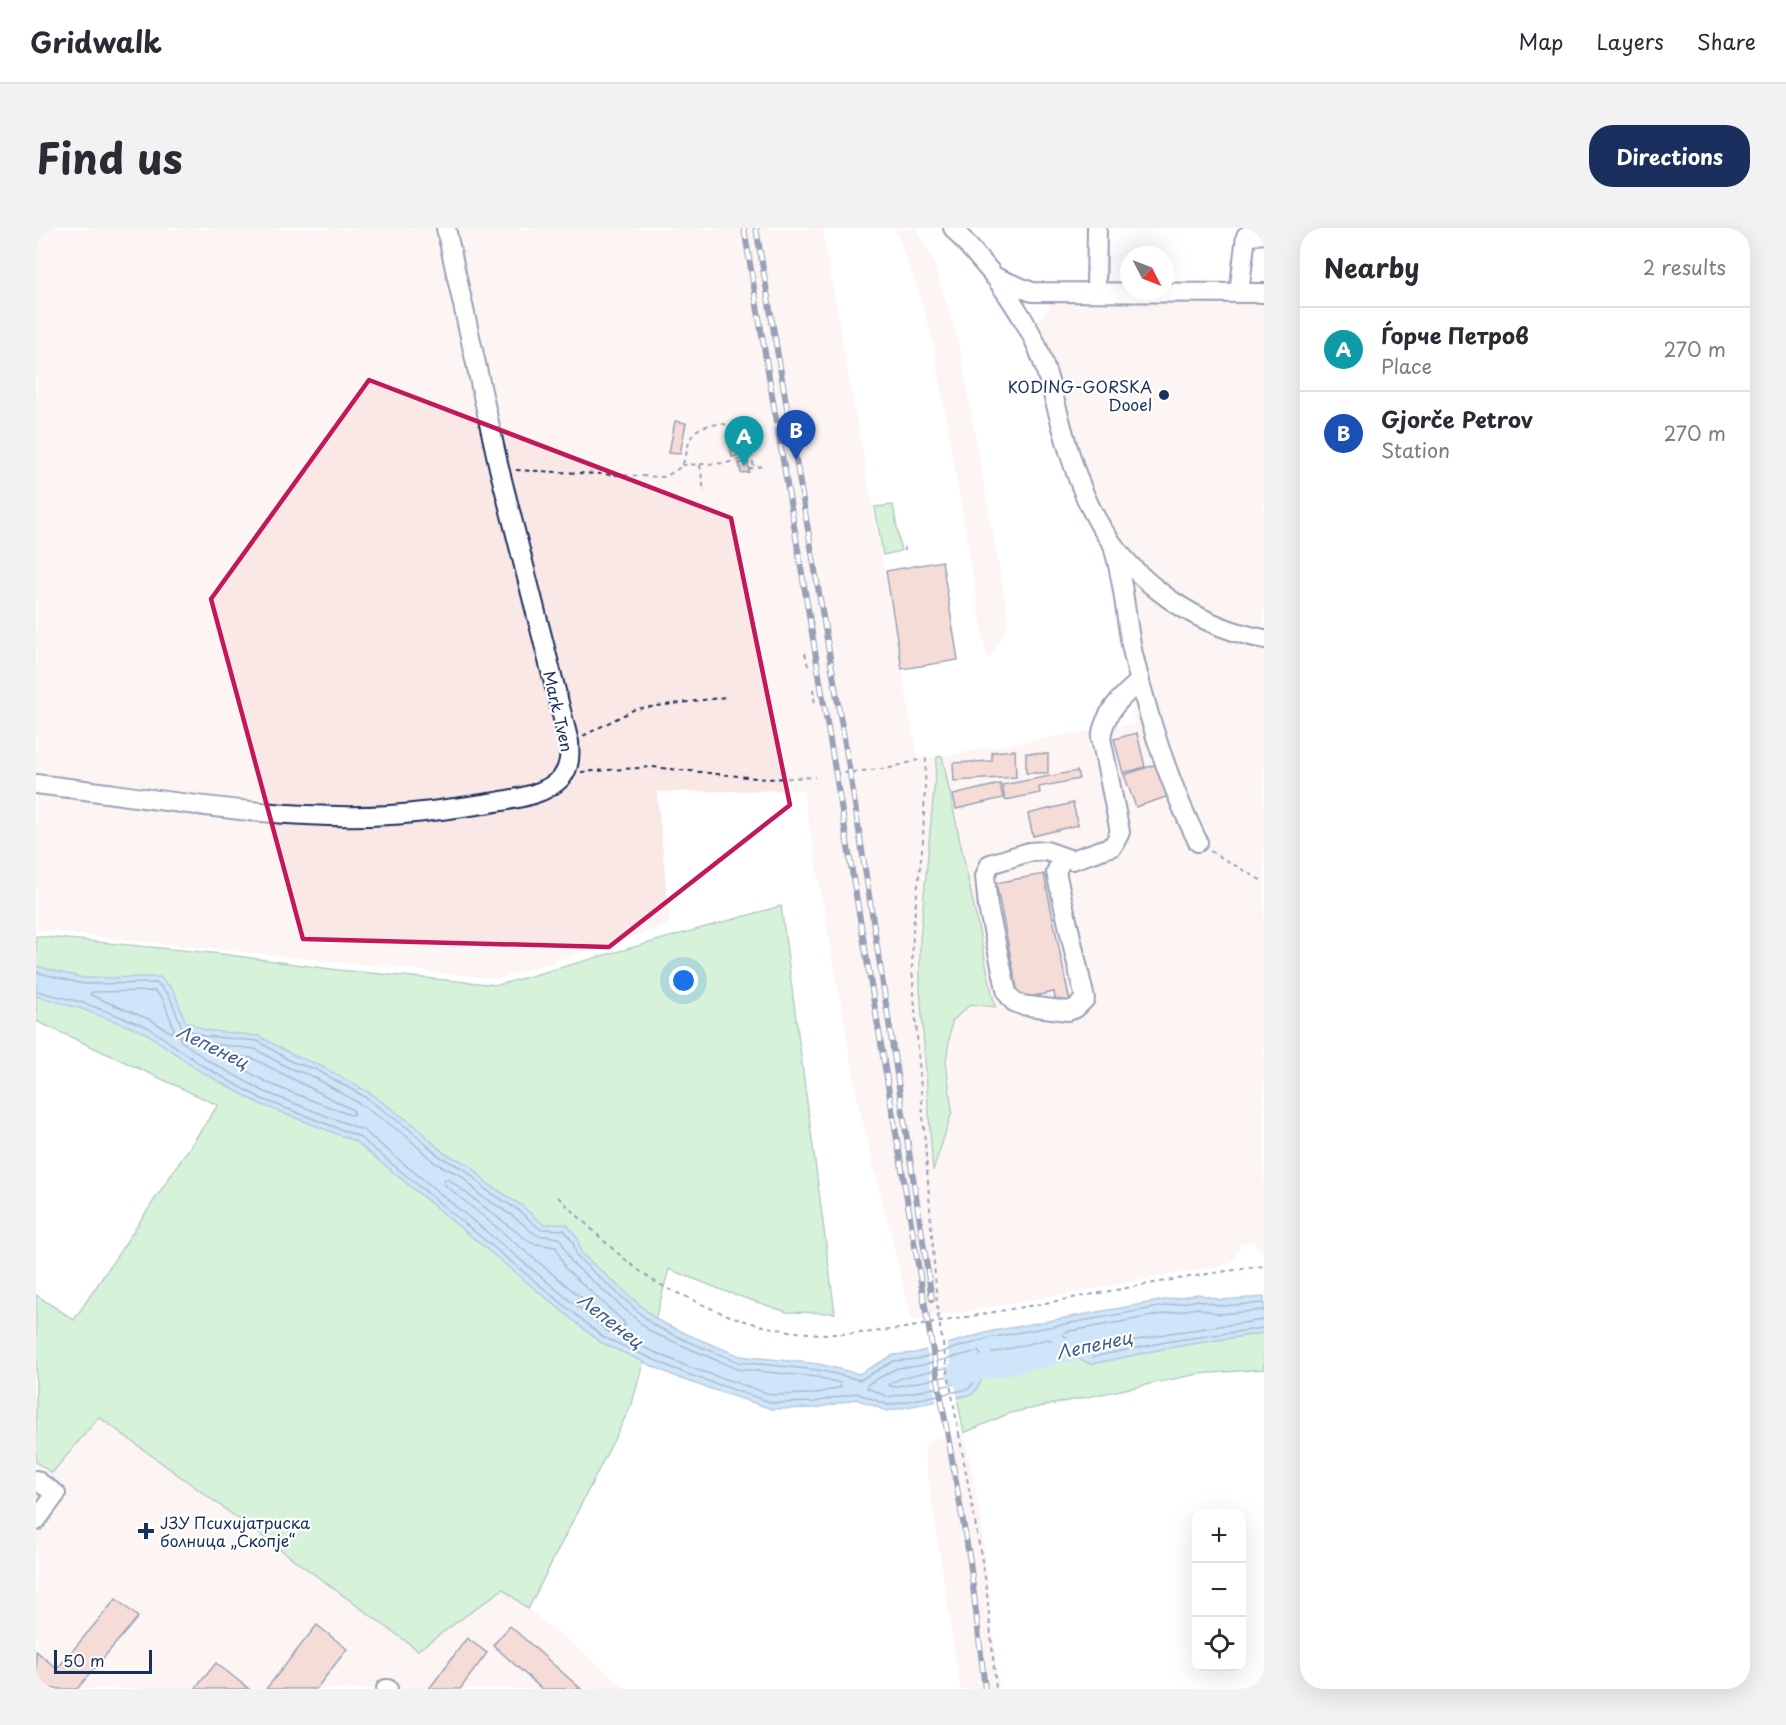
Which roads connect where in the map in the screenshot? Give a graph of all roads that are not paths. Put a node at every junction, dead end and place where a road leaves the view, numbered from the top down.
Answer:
1 (446, 228) edge
2 (953, 228) edge
3 (1097, 228) edge
4 (1264, 234) edge
5 (995, 277) junction
6 (1096, 291) junction
7 (1239, 292) junction
8 (1264, 293) edge
9 (1111, 540) junction
10 (1264, 639) edge
11 (1140, 681) junction
12 (36, 784) edge
13 (1198, 842) road end
14 (1062, 859) junction
15 (36, 1480) edge
16 (36, 1521) edge

1 - 12 street, Mark Tven
2 - 5 street
3 - 6 street
4 - 7 street
5 - 6 street
5 - 9 street
6 - 7 street
7 - 8 street
9 - 10 street
9 - 11 street
11 - 13 street
11 - 14 street
14 - 14 street
15 - 16 street

